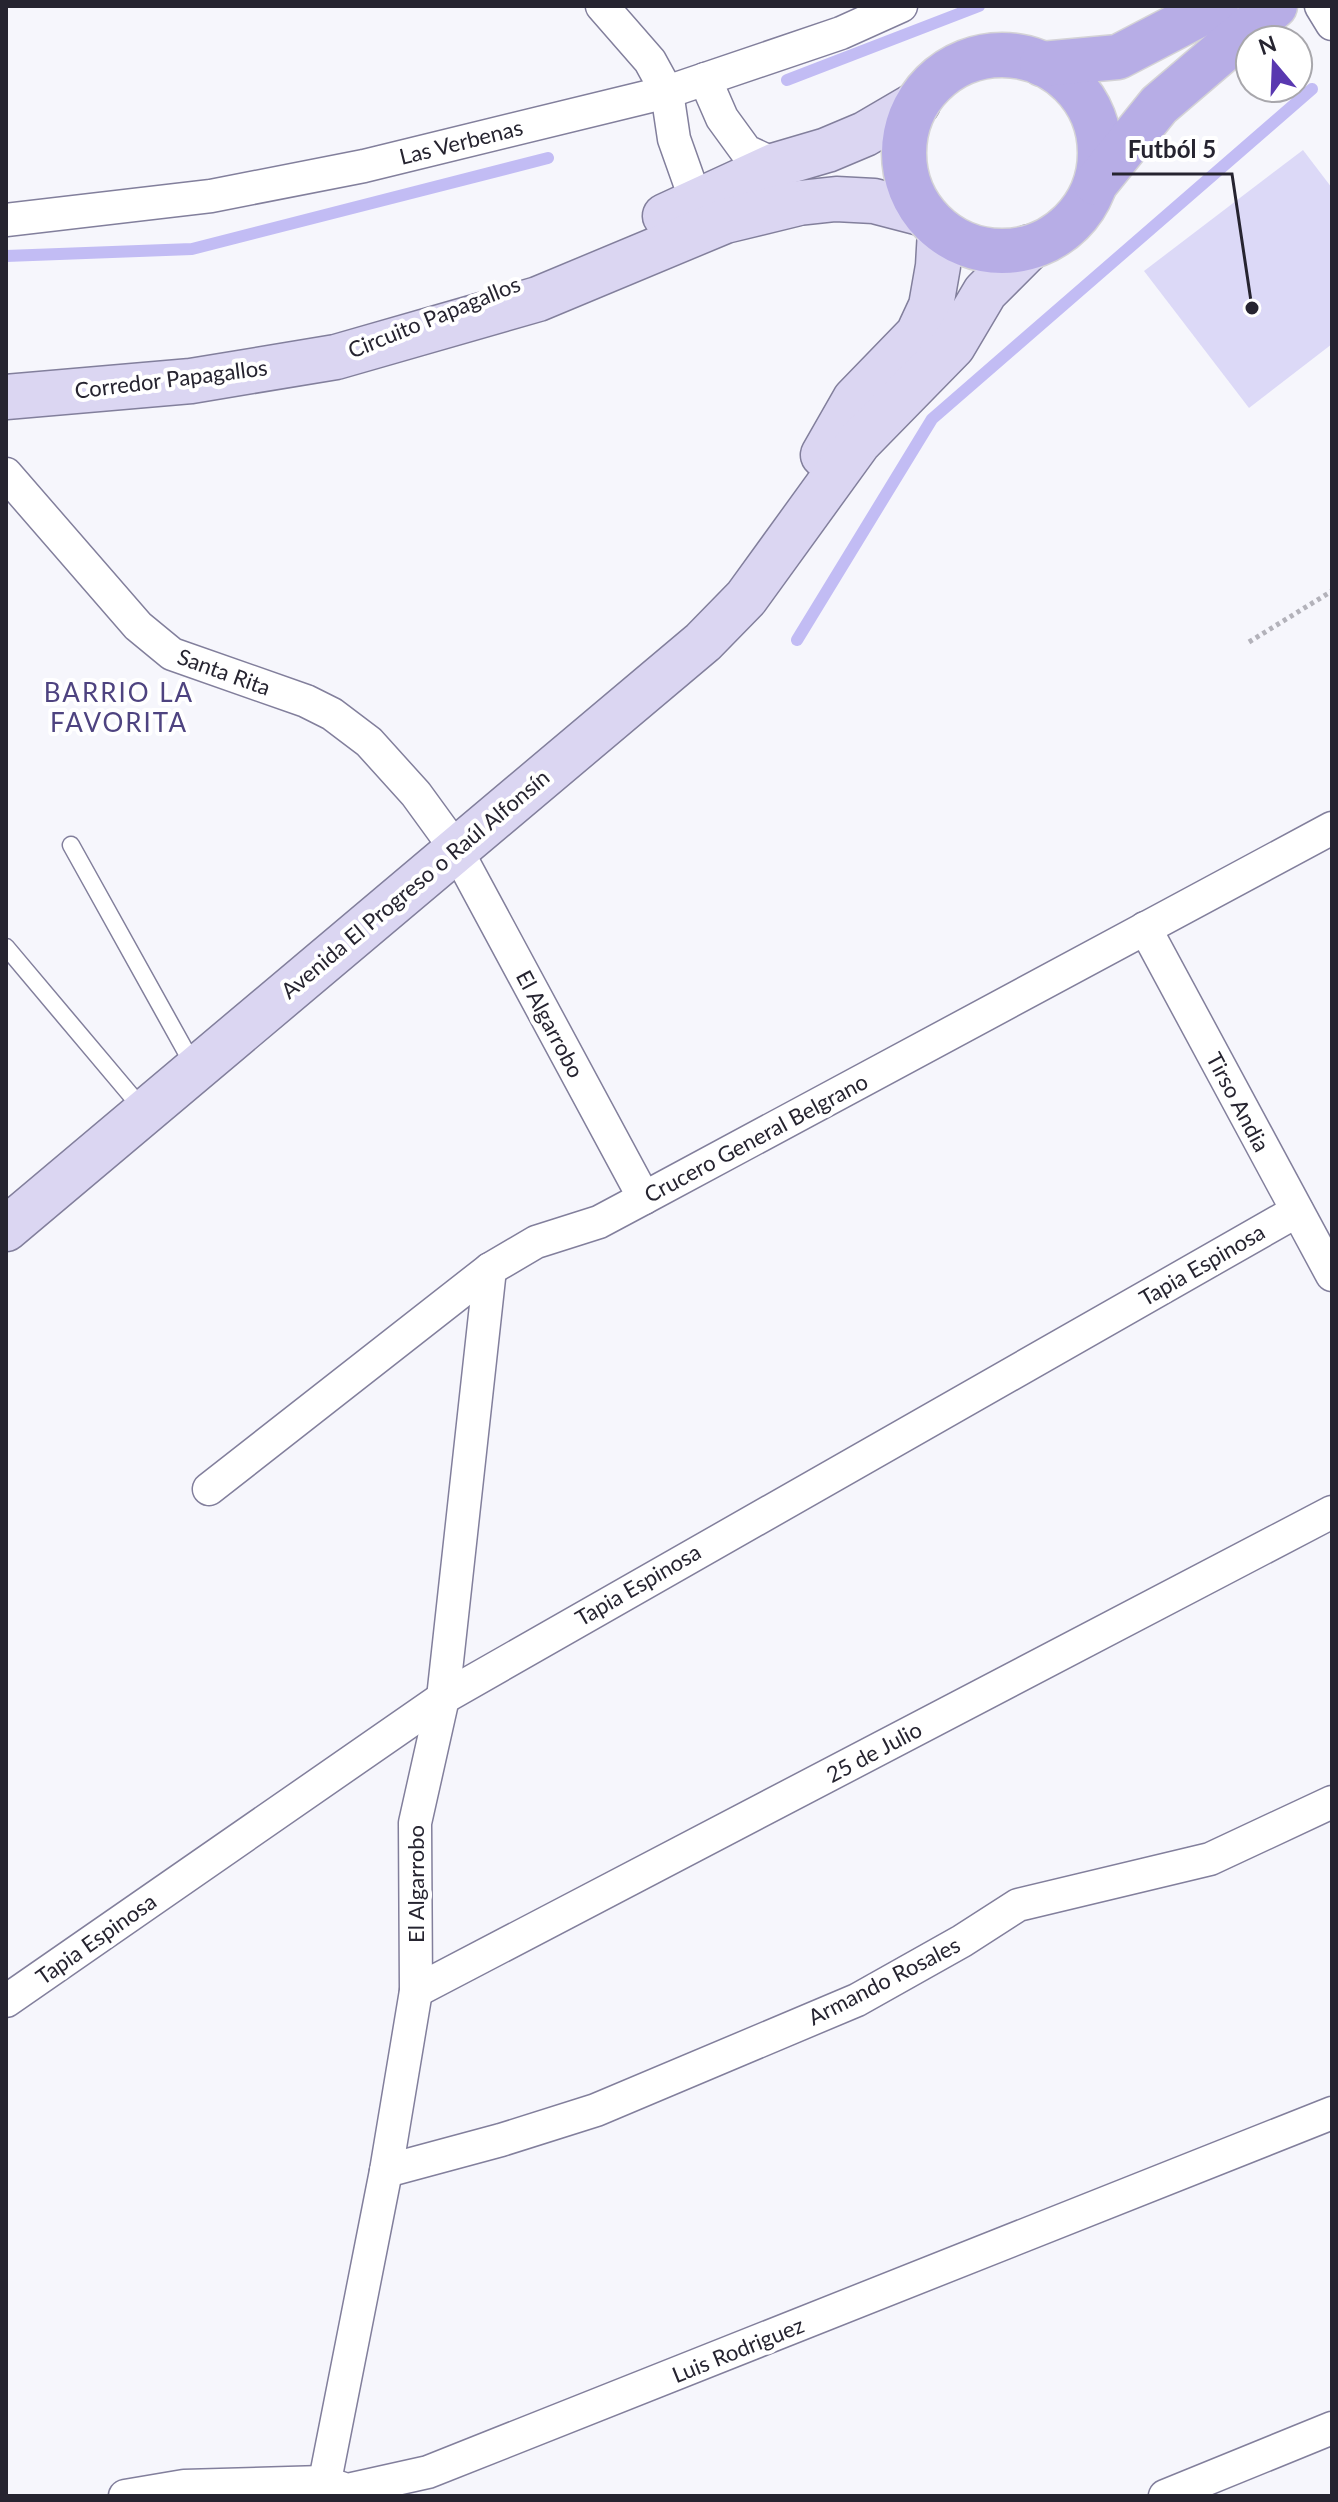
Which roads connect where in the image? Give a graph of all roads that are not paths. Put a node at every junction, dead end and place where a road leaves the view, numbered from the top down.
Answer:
1 (602, 6) edge
2 (901, 6) edge
3 (1216, 6) edge
4 (1275, 6) edge
5 (1321, 6) edge
6 (1332, 24) edge
7 (1042, 64) junction
8 (705, 79) junction
9 (667, 92) junction
10 (918, 103) junction
11 (776, 165) junction
12 (1096, 183) junction
13 (710, 211) junction
14 (6, 220) edge
15 (932, 222) junction
16 (1030, 247) junction
17 (336, 357) joint
18 (6, 397) edge
19 (6, 474) edge
20 (802, 518) junction
21 (1332, 828) edge
22 (71, 845) dead end
23 (456, 849) junction
24 (1145, 928) junction
25 (6, 947) edge
26 (196, 1070) junction
27 (146, 1113) junction
28 (644, 1198) junction
29 (1297, 1211) junction
30 (6, 1229) edge
31 (490, 1269) junction
32 (1332, 1275) edge
33 (209, 1489) dead end
34 (1332, 1512) edge
35 (443, 1698) junction
36 (1332, 1802) edge
37 (416, 1991) junction
38 (6, 2001) edge
39 (1332, 2113) edge
40 (386, 2171) junction
41 (1332, 2428) edge
42 (323, 2489) edge
43 (125, 2496) edge
44 (1165, 2496) edge

1 - 9 street
2 - 8 street, Las Verbenas
3 - 7 main road
4 - 12 main road
5 - 6 street
7 - 10 main road
7 - 12 main road
8 - 9 street, Las Verbenas
8 - 11 street
9 - 13 street
9 - 14 street, Las Verbenas
10 - 11 street, Circuito Papagallos
10 - 15 main road
11 - 13 street, Circuito Papagallos
12 - 16 main road
13 - 15 street, Circuito Papagallos
13 - 17 street, Circuito Papagallos
15 - 16 main road
15 - 20 street
16 - 20 street, Avenida El Progreso o Raúl Alfonsín
17 - 18 street, Corredor Papagallos
19 - 23 street, Santa Rita
20 - 23 street, Avenida El Progreso o Raúl Alfonsín
21 - 24 street, Crucero General Belgrano
22 - 26 lane
23 - 26 street, Avenida El Progreso o Raúl Alfonsín
23 - 28 street, El Algarrobo
24 - 28 street, Crucero General Belgrano
24 - 29 street, Tirso Andia
25 - 27 lane
26 - 27 street, Avenida El Progreso o Raúl Alfonsín
27 - 30 street, Avenida El Progreso o Raúl Alfonsín
28 - 31 street, Crucero General Belgrano
29 - 32 street, Tirso Andia
29 - 35 street, Tapia Espinosa
31 - 33 street, Crucero General Belgrano
31 - 35 street, El Algarrobo
34 - 37 street, 25 de Julio
35 - 37 street, El Algarrobo
35 - 38 street, Tapia Espinosa
36 - 40 street, Armando Rosales
37 - 40 street, El Algarrobo
39 - 42 street, Luis Rodriguez
40 - 42 street, El Algarrobo
41 - 44 street
42 - 43 street, Luis Rodriguez

